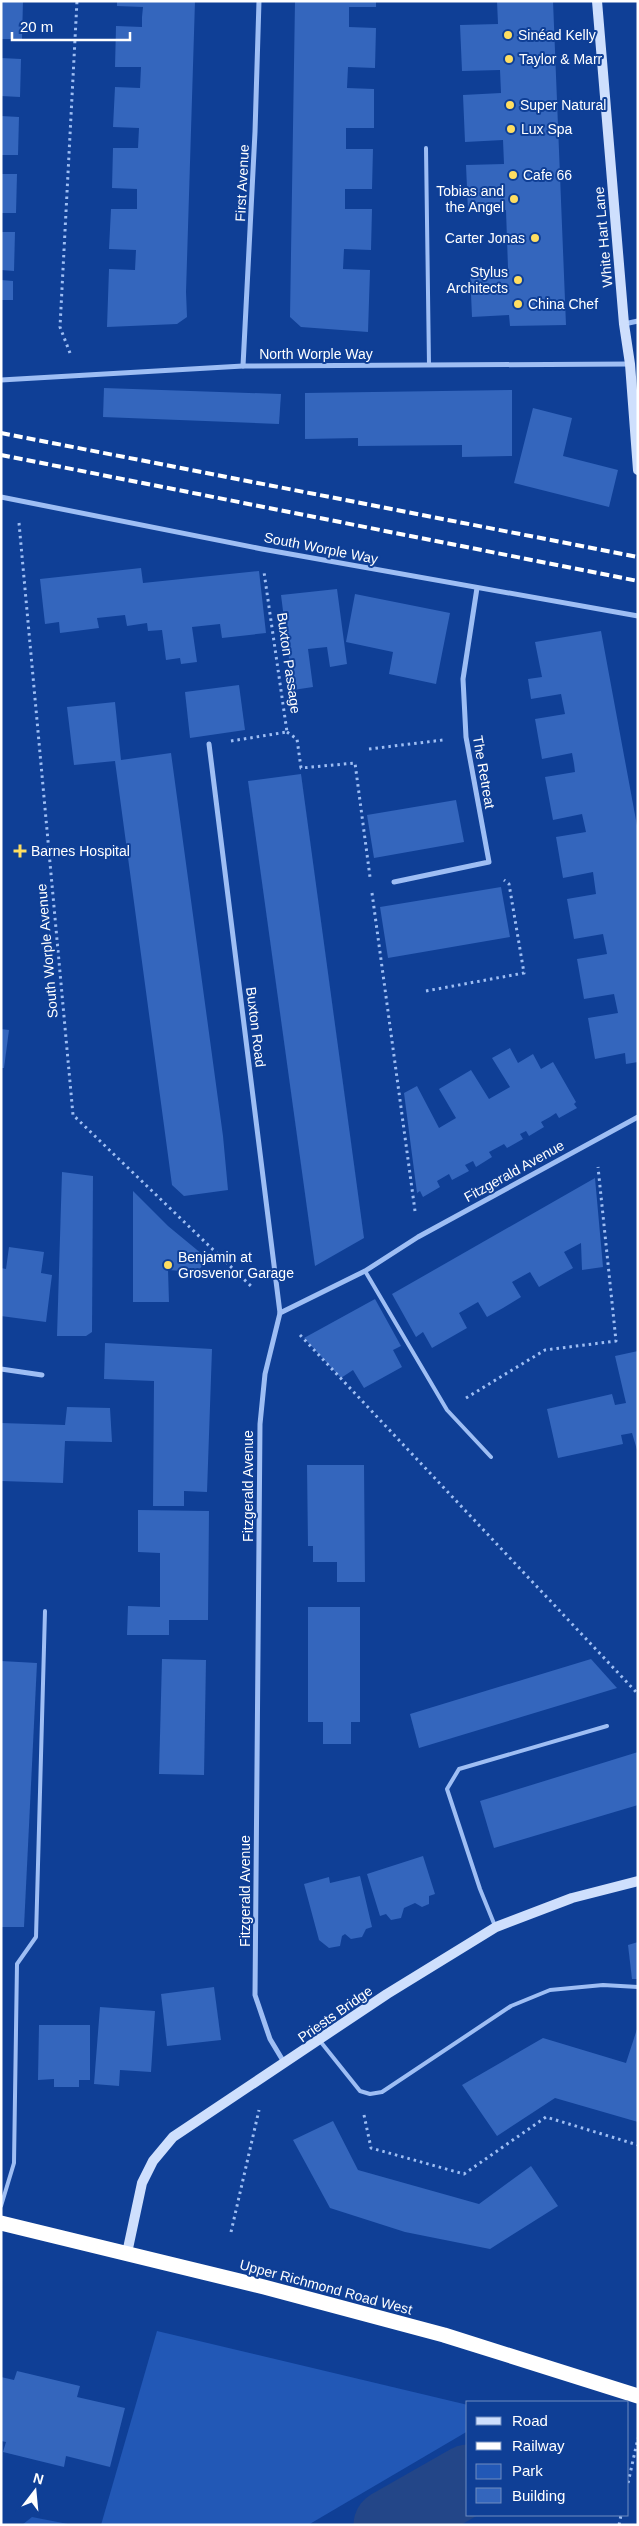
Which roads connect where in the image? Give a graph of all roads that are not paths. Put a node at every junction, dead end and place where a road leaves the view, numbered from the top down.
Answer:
1 (259, 1) edge
2 (597, 1) edge
3 (426, 148) dead end
4 (638, 321) edge
5 (624, 324) junction
6 (630, 364) junction
7 (429, 365) junction
8 (243, 366) junction
9 (1, 380) edge
10 (638, 470) edge
11 (1, 497) edge
12 (477, 588) junction
13 (638, 616) edge
14 (209, 744) road end
15 (394, 882) dead end
16 (638, 1116) edge
17 (365, 1271) junction
18 (280, 1313) junction
19 (1, 1369) edge
20 (42, 1375) dead end
21 (491, 1457) dead end
22 (45, 1611) dead end
23 (607, 1726) dead end
24 (638, 1881) edge
25 (496, 1927) junction
26 (638, 1987) edge
27 (320, 2041) junction
28 (286, 2064) junction
29 (1, 2206) edge
30 (1, 2223) edge
31 (127, 2253) junction
32 (638, 2396) edge

1 - 8 street, First Avenue
2 - 5 street, White Hart Lane
3 - 7 lane
4 - 5 street
5 - 6 street, White Hart Lane
6 - 7 street, North Worple Way
6 - 10 street, White Hart Lane
7 - 8 street, North Worple Way
8 - 9 street, North Worple Way
11 - 12 street, South Worple Way
12 - 13 street, South Worple Way
12 - 15 street, The Retreat
14 - 18 street, Buxton Road
16 - 17 street, Fitzgerald Avenue
17 - 18 street, Fitzgerald Avenue
17 - 21 lane
18 - 28 street, Fitzgerald Avenue
19 - 20 street
22 - 29 lane
23 - 25 lane
24 - 25 street, Priests Bridge
25 - 27 street, Priests Bridge
26 - 27 lane
27 - 28 street, Priests Bridge
28 - 31 street, Priests Bridge
30 - 31 highway, Upper Richmond Road West
31 - 32 highway, Upper Richmond Road West

